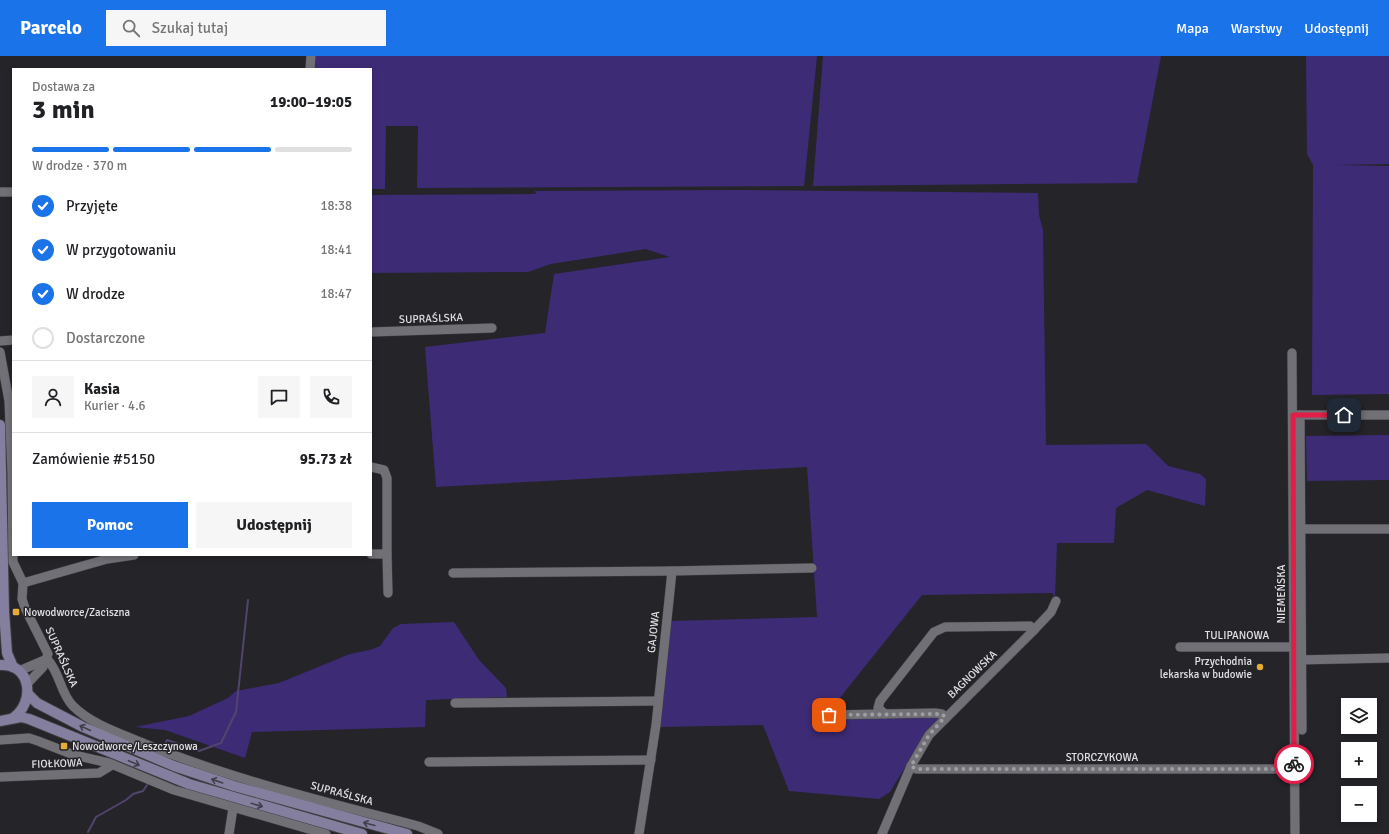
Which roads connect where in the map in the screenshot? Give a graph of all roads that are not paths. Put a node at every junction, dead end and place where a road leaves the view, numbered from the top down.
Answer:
1 (311, 56) edge
2 (310, 68) edge
3 (0, 192) edge
4 (12, 192) edge
5 (492, 328) dead end
6 (372, 332) edge
7 (12, 340) edge
8 (0, 341) edge
9 (0, 352) edge
10 (1292, 353) dead end
11 (1296, 415) junction
12 (1389, 415) edge
13 (0, 425) edge
14 (12, 455) edge
15 (372, 467) edge
16 (1297, 529) junction
17 (1389, 529) edge
18 (372, 554) edge
19 (387, 554) junction
20 (12, 556) edge
21 (127, 556) edge
22 (812, 568) dead end
23 (672, 571) junction
24 (453, 573) dead end
25 (23, 583) junction
26 (388, 594) dead end
27 (1056, 601) dead end
28 (1034, 630) junction
29 (1180, 647) dead end
30 (1293, 647) junction
31 (1389, 658) edge
32 (47, 659) junction
33 (1298, 660) junction
34 (0, 665) edge
35 (16, 669) junction
36 (27, 689) junction
37 (658, 701) junction
38 (455, 703) dead end
39 (884, 714) junction
40 (829, 715) dead end
41 (945, 717) junction
42 (13, 718) junction
43 (0, 721) edge
44 (1302, 730) dead end
45 (0, 740) edge
46 (651, 760) junction
47 (429, 762) dead end
48 (112, 765) junction
49 (911, 766) junction
50 (1294, 769) junction
51 (0, 777) edge
52 (233, 808) junction
53 (229, 834) edge
54 (326, 834) edge
55 (362, 834) edge
56 (407, 834) edge
57 (438, 834) edge
58 (639, 834) edge
59 (882, 834) edge
60 (1295, 834) edge

1 - 2 street
3 - 4 street
5 - 6 street, SUPRAŚLSKA
7 - 8 street
9 - 14 street, SUPRAŚLSKA
10 - 11 street, NIEMEŃSKA
11 - 12 street
11 - 16 street, NIEMEŃSKA
13 - 35 main road
15 - 19 street
16 - 17 street
16 - 30 street, NIEMEŃSKA
16 - 33 street
18 - 19 street
19 - 26 street
20 - 25 street, SUPRAŚLSKA
21 - 25 street
22 - 23 street
23 - 24 street
23 - 37 street, GAJOWA
25 - 32 street, SUPRAŚLSKA
27 - 28 street, BAGNOWSKA
28 - 39 street
28 - 41 street, BAGNOWSKA
29 - 30 street, TULIPANOWA
30 - 33 street, NIEMEŃSKA
31 - 33 street
32 - 35 street
32 - 36 street
32 - 57 street, SUPRAŚLSKA
33 - 44 street
33 - 50 street, NIEMEŃSKA
34 - 35 main road
35 - 36 main road
36 - 42 main road
56 -> 36 main road
37 - 38 street
37 - 46 street, GAJOWA
39 - 40 street
39 - 41 street
41 - 49 street, BAGNOWSKA
42 - 43 main road
42 -> 55 main road
45 - 48 street
46 - 47 street
46 - 58 street, GAJOWA
48 - 51 street, FIOŁKOWA
48 - 52 street
49 - 50 street, STORCZYKOWA
49 - 59 street, BAGNOWSKA
50 - 60 street, NIEMEŃSKA
52 - 53 street
52 - 54 street

